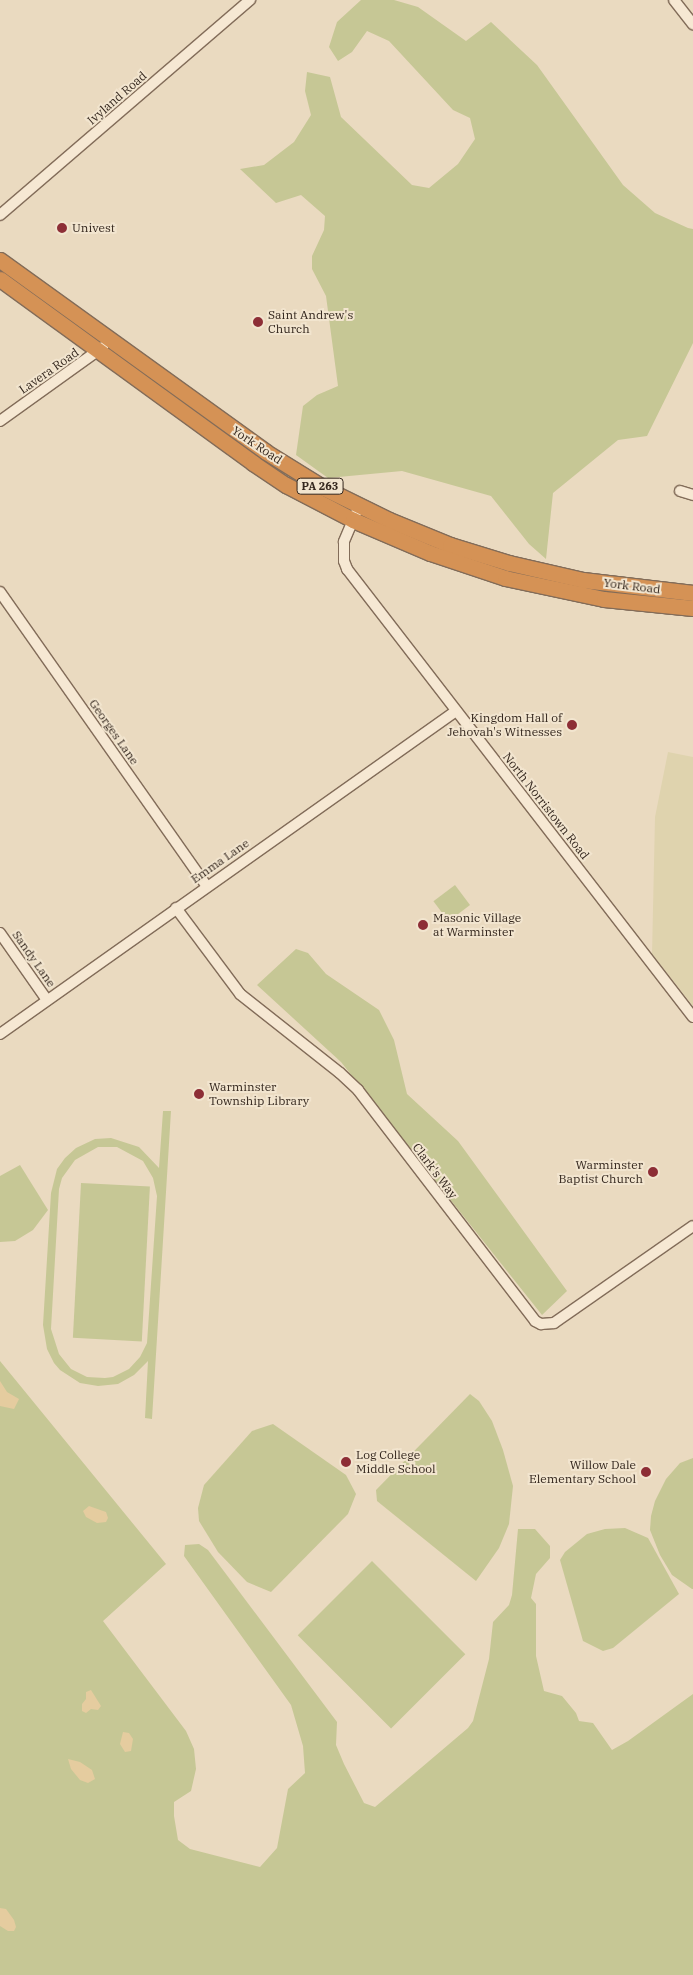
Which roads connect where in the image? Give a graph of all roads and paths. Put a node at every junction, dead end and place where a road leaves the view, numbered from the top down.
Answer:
1 (250, 0) edge
2 (674, 0) edge
3 (693, 24) edge
4 (0, 216) edge
5 (0, 260) edge
6 (0, 279) edge
7 (112, 340) junction
8 (99, 351) junction
9 (0, 421) edge
10 (680, 491) dead end
11 (693, 495) edge
12 (359, 506) junction
13 (353, 520) junction
14 (693, 591) edge
15 (0, 592) edge
16 (691, 608) edge
17 (456, 710) junction
18 (207, 886) junction
19 (176, 908) junction
20 (0, 933) edge
21 (47, 1000) junction
22 (693, 1016) edge
23 (0, 1034) edge
24 (693, 1226) edge

1 - 4 street, Ivyland Road
2 - 3 street
5 - 7 highway, York Road / PA 263
6 - 8 highway, York Road / PA 263
7 - 8 street, Lavera Road
7 - 12 highway, York Road / PA 263
8 - 9 street, Lavera Road
8 - 13 highway, York Road / PA 263
10 - 11 street
12 - 13 street, North Norristown Road
12 - 14 highway, York Road / PA 263
13 - 16 highway, York Road / PA 263
13 - 17 street, North Norristown Road
14 - 16 street
15 - 18 street, Georges Lane
17 - 18 street, Emma Lane
17 - 22 street, North Norristown Road
18 - 19 street, Emma Lane
19 - 21 street, Emma Lane
19 - 24 street, Clark's Way
20 - 21 street, Sandy Lane
21 - 23 street, Emma Lane

